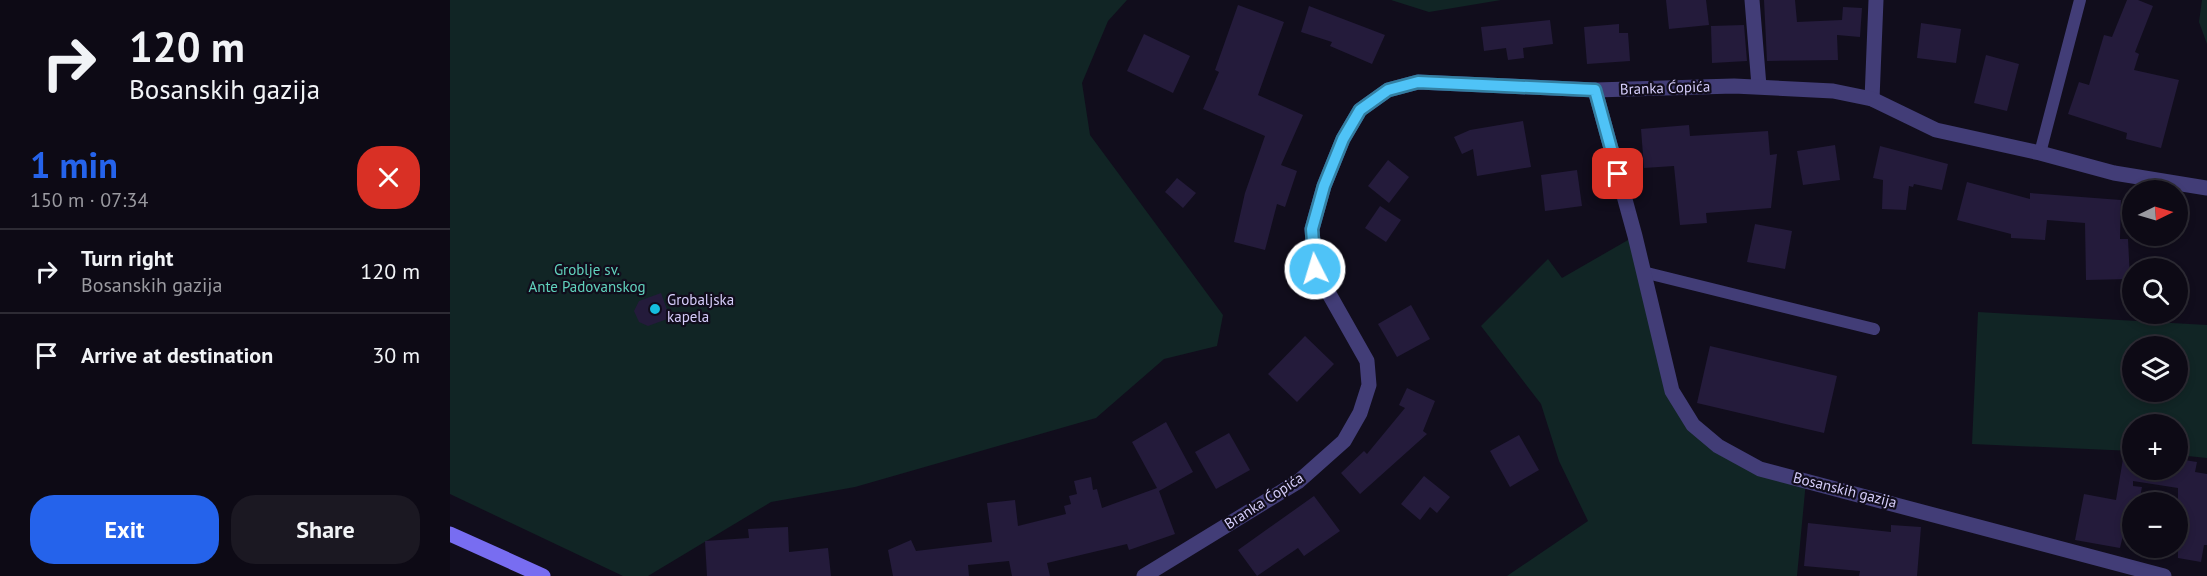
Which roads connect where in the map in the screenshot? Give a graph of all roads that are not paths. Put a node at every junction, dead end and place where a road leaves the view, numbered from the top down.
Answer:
1 (1752, 0) edge
2 (1876, 0) edge
3 (2080, 0) edge
4 (1759, 86) junction
5 (1595, 90) junction
6 (1872, 99) junction
7 (2040, 153) junction
8 (2207, 188) edge
9 (1643, 272) junction
10 (1874, 329) dead end
11 (450, 534) edge
12 (543, 576) edge
13 (1144, 576) edge
14 (2164, 576) edge

1 - 4 street
2 - 6 street
3 - 7 lane
4 - 5 street, Branka Ćopića
4 - 6 street, Branka Ćopića
5 - 9 street, Bosanskih gazija
5 - 13 street, Branka Ćopića
6 - 7 street, Branka Ćopića
7 - 8 street, Branka Ćopića
9 - 10 lane
9 - 14 street, Bosanskih gazija
11 - 12 street

